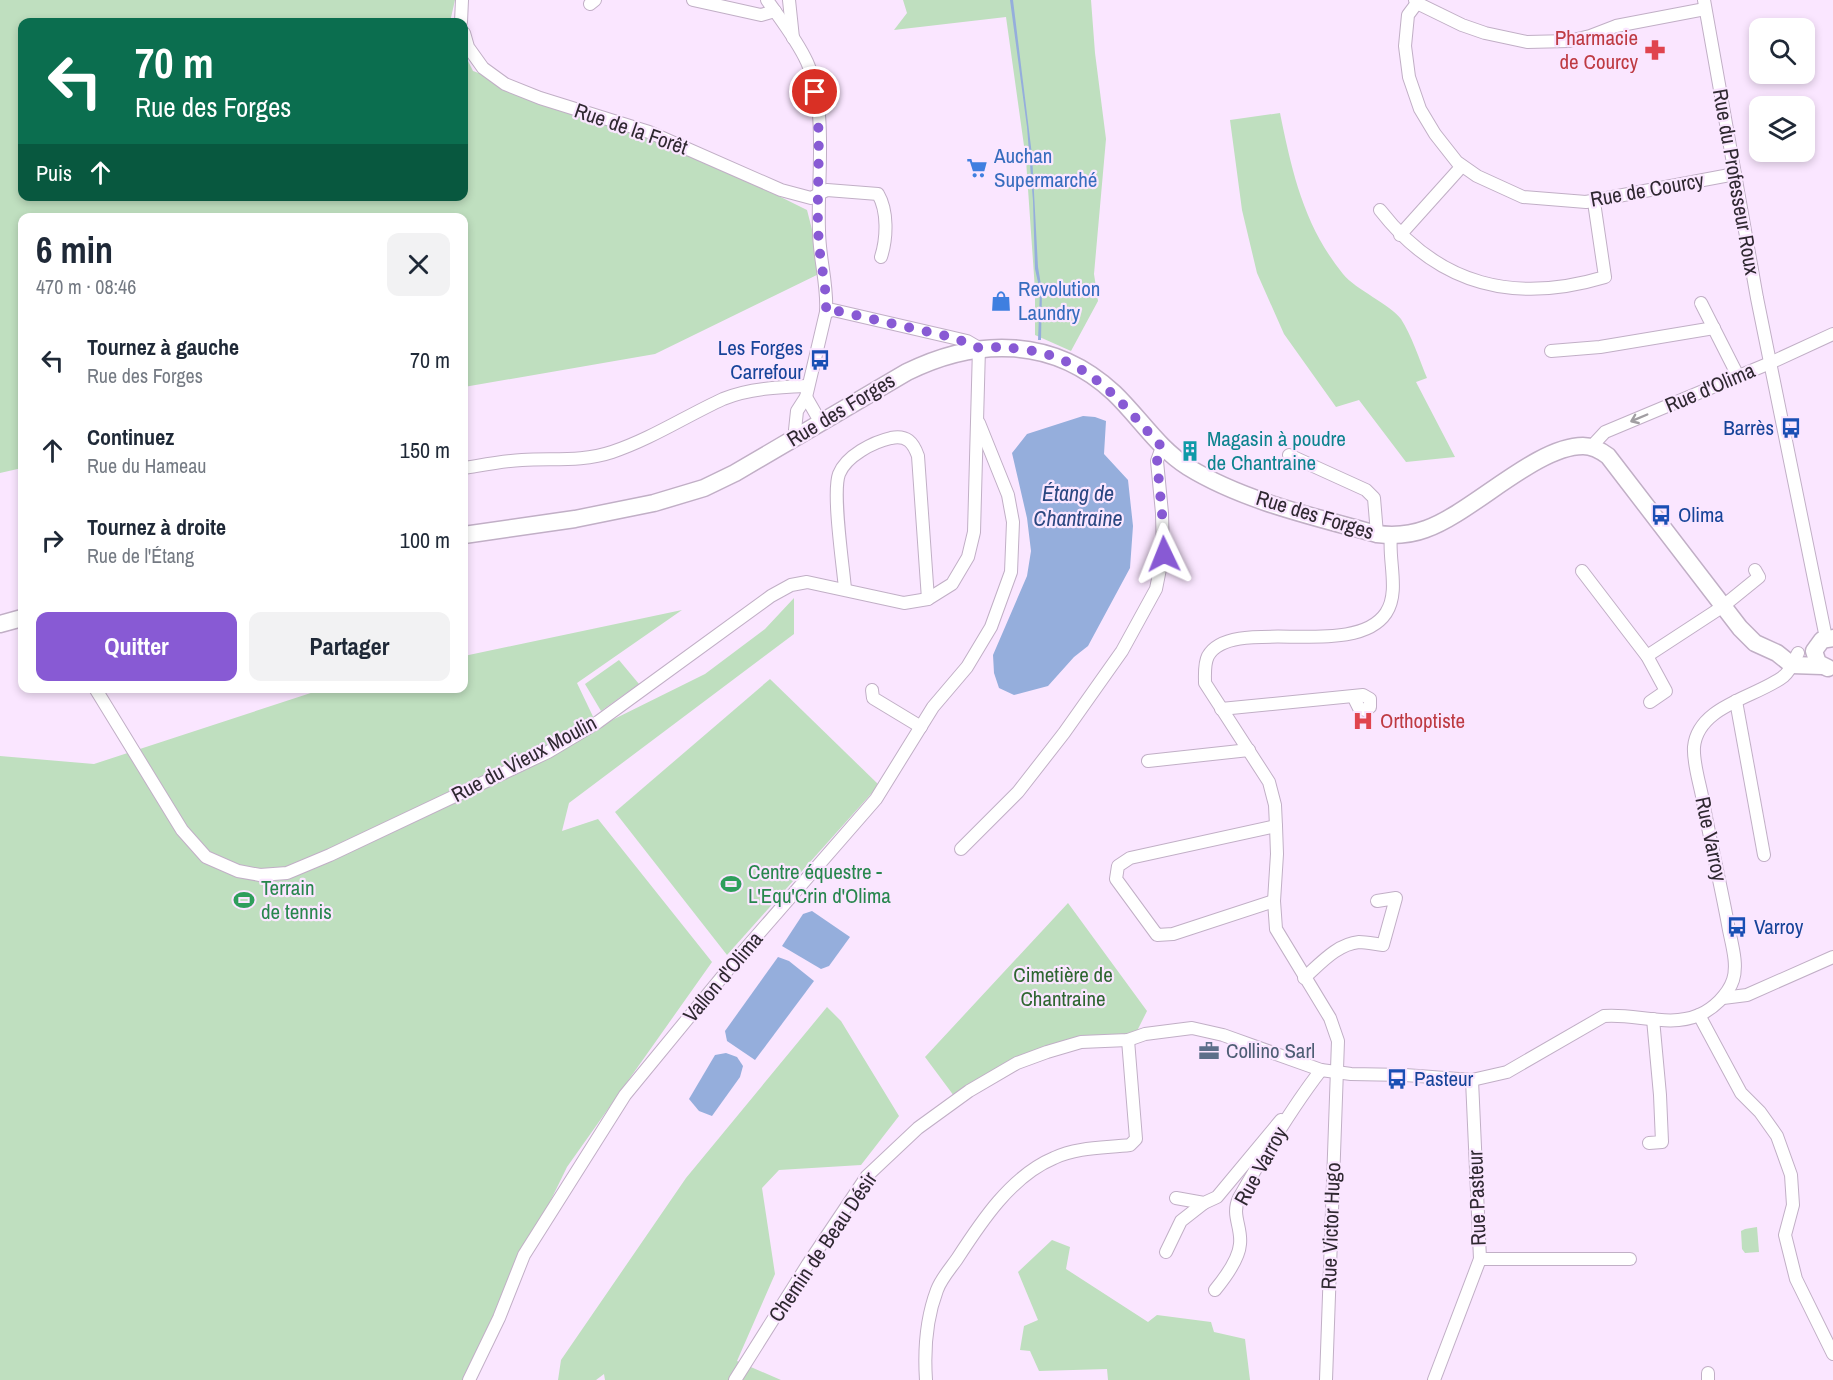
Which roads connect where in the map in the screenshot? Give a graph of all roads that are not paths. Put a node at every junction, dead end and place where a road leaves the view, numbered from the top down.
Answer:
1 (462, 0) edge
2 (693, 0) edge
3 (789, 0) edge
4 (1416, 2) edge
5 (1705, 4) edge
6 (771, 5) edge
7 (461, 18) edge
8 (793, 39) junction
9 (468, 47) edge
10 (1462, 166) junction
11 (1735, 174) junction
12 (818, 195) junction
13 (1594, 202) junction
14 (1380, 210) dead end
15 (1400, 235) junction
16 (881, 257) dead end
17 (1701, 303) dead end
18 (826, 312) junction
19 (1714, 328) junction
20 (1833, 334) edge
21 (978, 348) junction
22 (1551, 351) dead end
23 (1770, 363) junction
24 (1738, 376) junction
25 (807, 392) junction
26 (977, 419) junction
27 (821, 423) junction
28 (797, 437) junction
29 (1162, 447) junction
30 (1591, 447) junction
31 (1289, 455) dead end
32 (468, 467) edge
33 (468, 534) edge
34 (1384, 535) junction
35 (1755, 570) dead end
36 (1582, 571) dead end
37 (845, 589) junction
38 (928, 599) junction
39 (1722, 607) junction
40 (18, 619) edge
41 (0, 624) edge
42 (1829, 638) edge
43 (1647, 656) junction
44 (1812, 661) edge
45 (872, 690) dead end
46 (97, 693) edge
47 (1353, 696) dead end
48 (1736, 701) junction
49 (1650, 702) dead end
50 (1221, 709) junction
51 (921, 727) junction
52 (1249, 750) junction
53 (1148, 761) dead end
54 (1276, 826) junction
55 (960, 849) dead end
56 (1764, 855) dead end
57 (1274, 901) junction
58 (1377, 901) dead end
59 (1833, 957) edge
60 (1304, 978) junction
61 (1723, 998) junction
62 (1699, 1015) junction
63 (1653, 1019) junction
64 (1128, 1040) junction
65 (1321, 1070) junction
66 (1336, 1072) junction
67 (1472, 1080) junction
68 (1292, 1108) junction
69 (1649, 1143) dead end
70 (1176, 1198) dead end
71 (1204, 1203) junction
72 (1166, 1252) dead end
73 (1480, 1259) junction
74 (1630, 1259) dead end
75 (1215, 1290) dead end
76 (1833, 1354) edge
77 (469, 1380) edge
78 (735, 1380) edge
79 (926, 1380) edge
80 (1326, 1380) edge
81 (1434, 1380) edge

1 - 7 street
2 - 6 street
3 - 8 street
4 - 5 street
4 - 10 street, Rue de Courcy
5 - 11 street, Rue du Professeur Roux
6 - 8 street
8 - 12 street
9 - 12 street, Rue de la Forêt
10 - 13 street, Rue de Courcy
10 - 15 street
11 - 13 street, Rue de Courcy
11 - 23 street, Rue du Professeur Roux
12 - 16 street, Rue de la Forêt
12 - 18 street
13 - 15 street
14 - 15 street
17 - 19 street
18 - 21 street
18 - 25 street
19 - 22 street
19 - 24 street
20 - 23 street, Rue d'Olima
21 - 26 street, Vallon d'Olima
21 - 27 main road, Rue des Forges
21 - 29 main road, Rue des Forges
23 - 24 street, Rue d'Olima
23 - 42 street, Rue du Professeur Roux
24 -> 30 street, Rue d'Olima
25 - 27 street
25 - 28 street
25 - 32 street
26 - 38 street, Rue du Vieux Moulin
26 - 51 street, Vallon d'Olima
27 - 28 main road, Rue des Forges
28 - 33 main road, Rue des Forges
29 - 34 main road, Rue des Forges
29 - 55 street
30 - 34 main road, Rue des Forges
30 - 39 main road
31 - 34 street, Rue Victor Hugo
34 - 50 street, Rue Victor Hugo
35 - 39 street
36 - 43 street
37 - 38 street, Rue du Vieux Moulin
37 - 38 street
37 - 46 street, Rue du Vieux Moulin
39 - 43 street
39 - 44 main road
40 - 41 main road
42 - 44 main road
43 - 49 street
44 - 48 street, Rue Varroy
45 - 51 street
47 - 50 street
48 - 56 street
48 - 61 street, Rue Varroy
50 - 52 street, Rue Victor Hugo
51 - 77 street, Vallon d'Olima
52 - 53 street
52 - 54 street, Rue Victor Hugo
54 - 57 street, Rue Victor Hugo
54 - 57 street
57 - 60 street, Rue Victor Hugo
58 - 60 street
59 - 61 street
60 - 66 street, Rue Victor Hugo
61 - 62 street
62 - 63 street
62 - 76 street
63 - 67 street
63 - 69 street
64 - 65 street
64 - 78 street, Chemin de Beau Désir
64 - 79 street
65 - 66 street
65 - 68 street, Rue Varroy
66 - 67 street
66 - 80 street, Rue Victor Hugo
67 - 73 street, Rue Pasteur
68 - 71 street, Rue Varroy
68 - 75 street, Rue Varroy
70 - 71 street, Rue Varroy
71 - 72 street, Rue Varroy
73 - 74 street
73 - 81 street, Rue Pasteur

